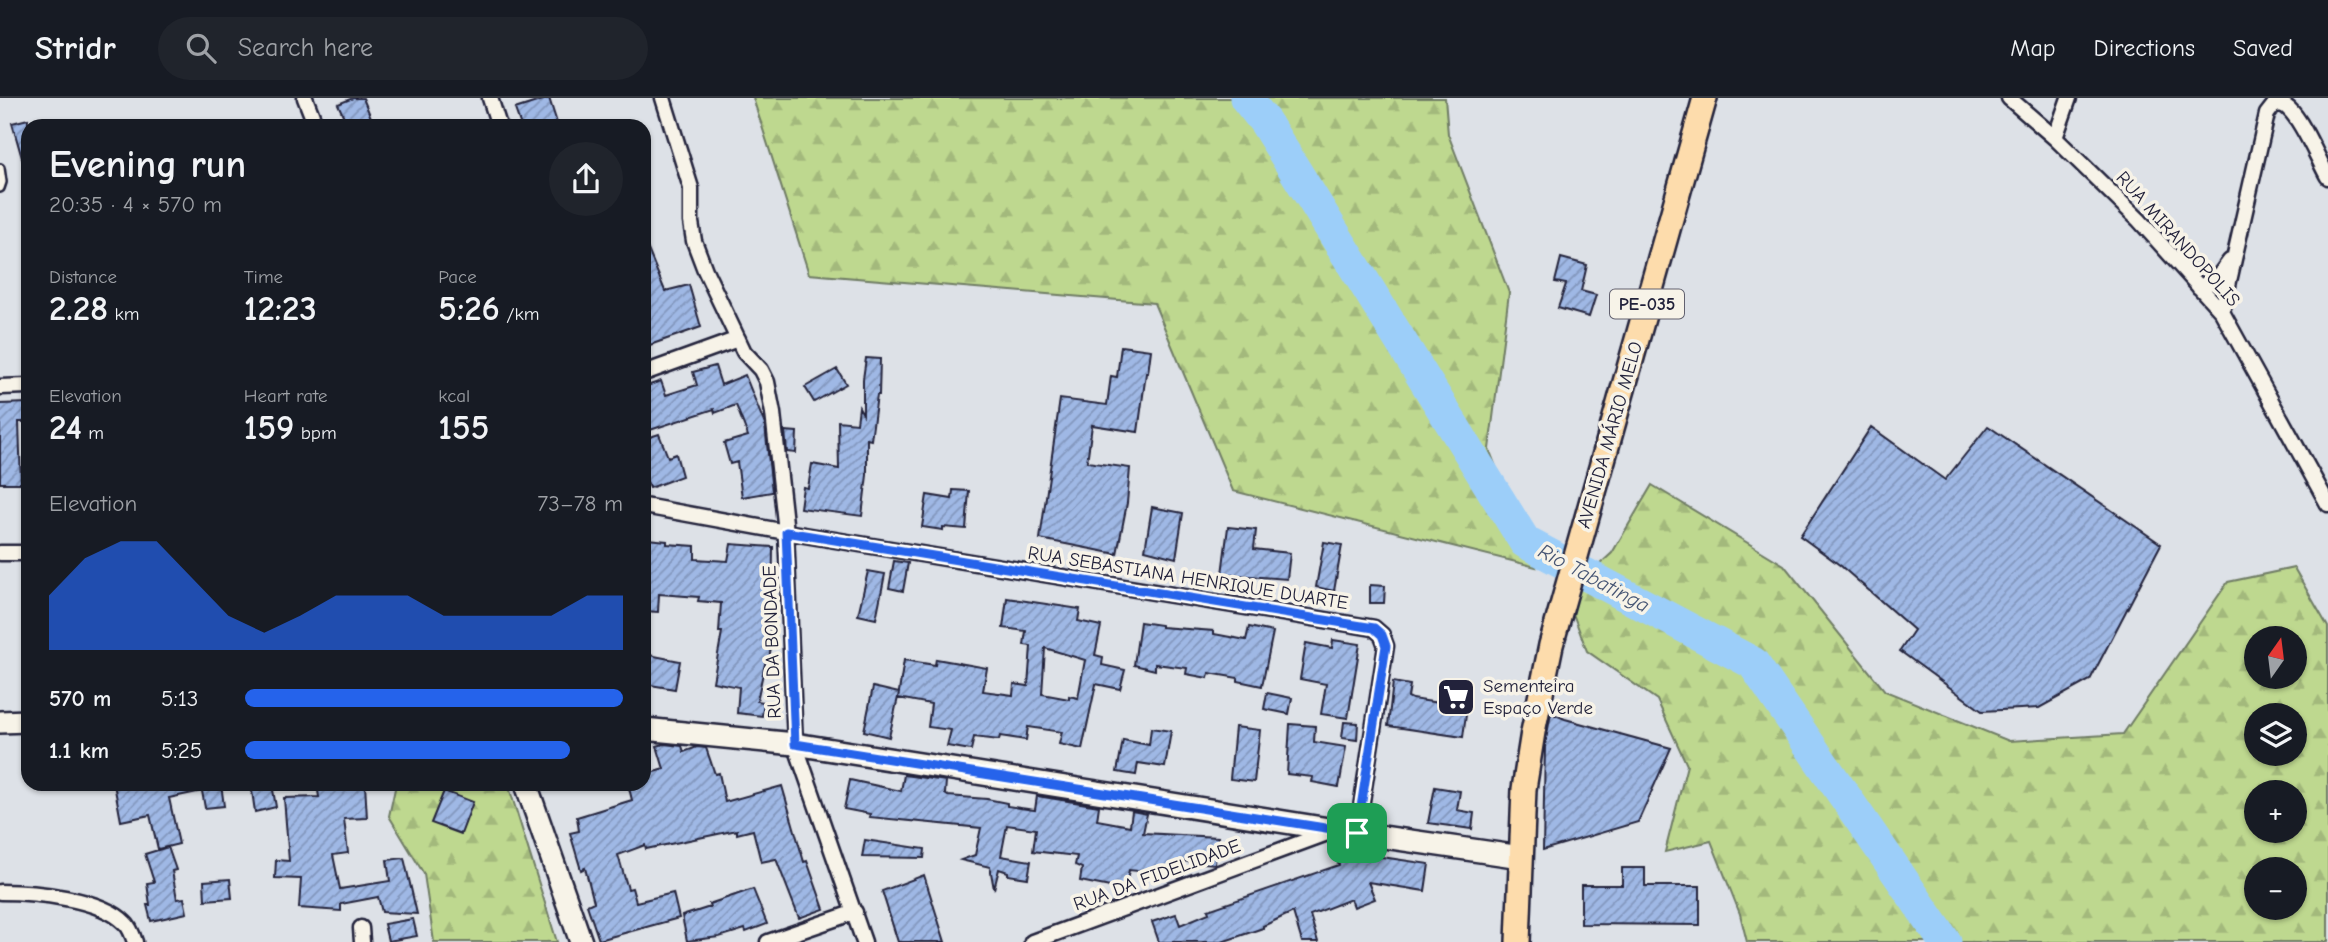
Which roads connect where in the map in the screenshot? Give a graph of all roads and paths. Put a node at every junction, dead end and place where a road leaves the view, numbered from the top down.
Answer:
1 (305, 98) edge
2 (490, 98) edge
3 (663, 98) edge
4 (1705, 98) edge
5 (2009, 98) edge
6 (2069, 98) edge
7 (313, 119) edge
8 (497, 119) edge
9 (2055, 138) junction
10 (0, 168) edge
11 (2328, 177) edge
12 (0, 188) edge
13 (2235, 255) junction
14 (2200, 287) junction
15 (2222, 312) junction
16 (738, 339) junction
17 (651, 370) edge
18 (21, 386) edge
19 (0, 387) edge
20 (2328, 504) edge
21 (651, 507) edge
22 (786, 532) junction
23 (21, 552) edge
24 (0, 553) edge
25 (21, 721) edge
26 (0, 722) edge
27 (651, 730) edge
28 (795, 744) junction
29 (528, 791) edge
30 (1335, 830) junction
31 (1357, 833) junction
32 (1521, 857) junction
33 (0, 892) edge
34 (855, 912) junction
35 (135, 942) edge
36 (581, 942) edge
37 (768, 942) edge
38 (864, 942) edge
39 (1032, 942) edge
40 (1518, 942) edge

1 - 7 street
2 - 8 street
3 - 16 street, RUA DA BONDADE
4 - 32 main road, AVENIDA MÁRIO MELO / PE-035
5 - 9 street, RUA MIRANDOPOLIS
6 - 9 street
9 - 14 street, RUA MIRANDOPOLIS
10 - 12 lane
11 - 13 street
13 - 14 street
13 - 15 street
14 - 15 street, RUA MIRANDOPOLIS
15 - 20 street, RUA MIRANDOPOLIS
16 - 17 street
16 - 22 street, RUA DA BONDADE
18 - 19 street
21 - 22 street, RUA SEBASTIANA HENRIQUE DUARTE
22 - 28 street, RUA DA BONDADE
22 - 31 street, RUA SEBASTIANA HENRIQUE DUARTE
23 - 24 street
25 - 26 main road
27 - 28 main road
28 - 30 main road
28 - 34 street, RUA DA BONDADE
29 - 36 main road
30 - 31 main road
30 - 39 street, RUA DA FIDELIDADE
31 - 32 main road
32 - 40 main road, AVENIDA MÁRIO MELO / PE-035
33 - 35 street
34 - 37 street
34 - 38 street, RUA DA BONDADE

